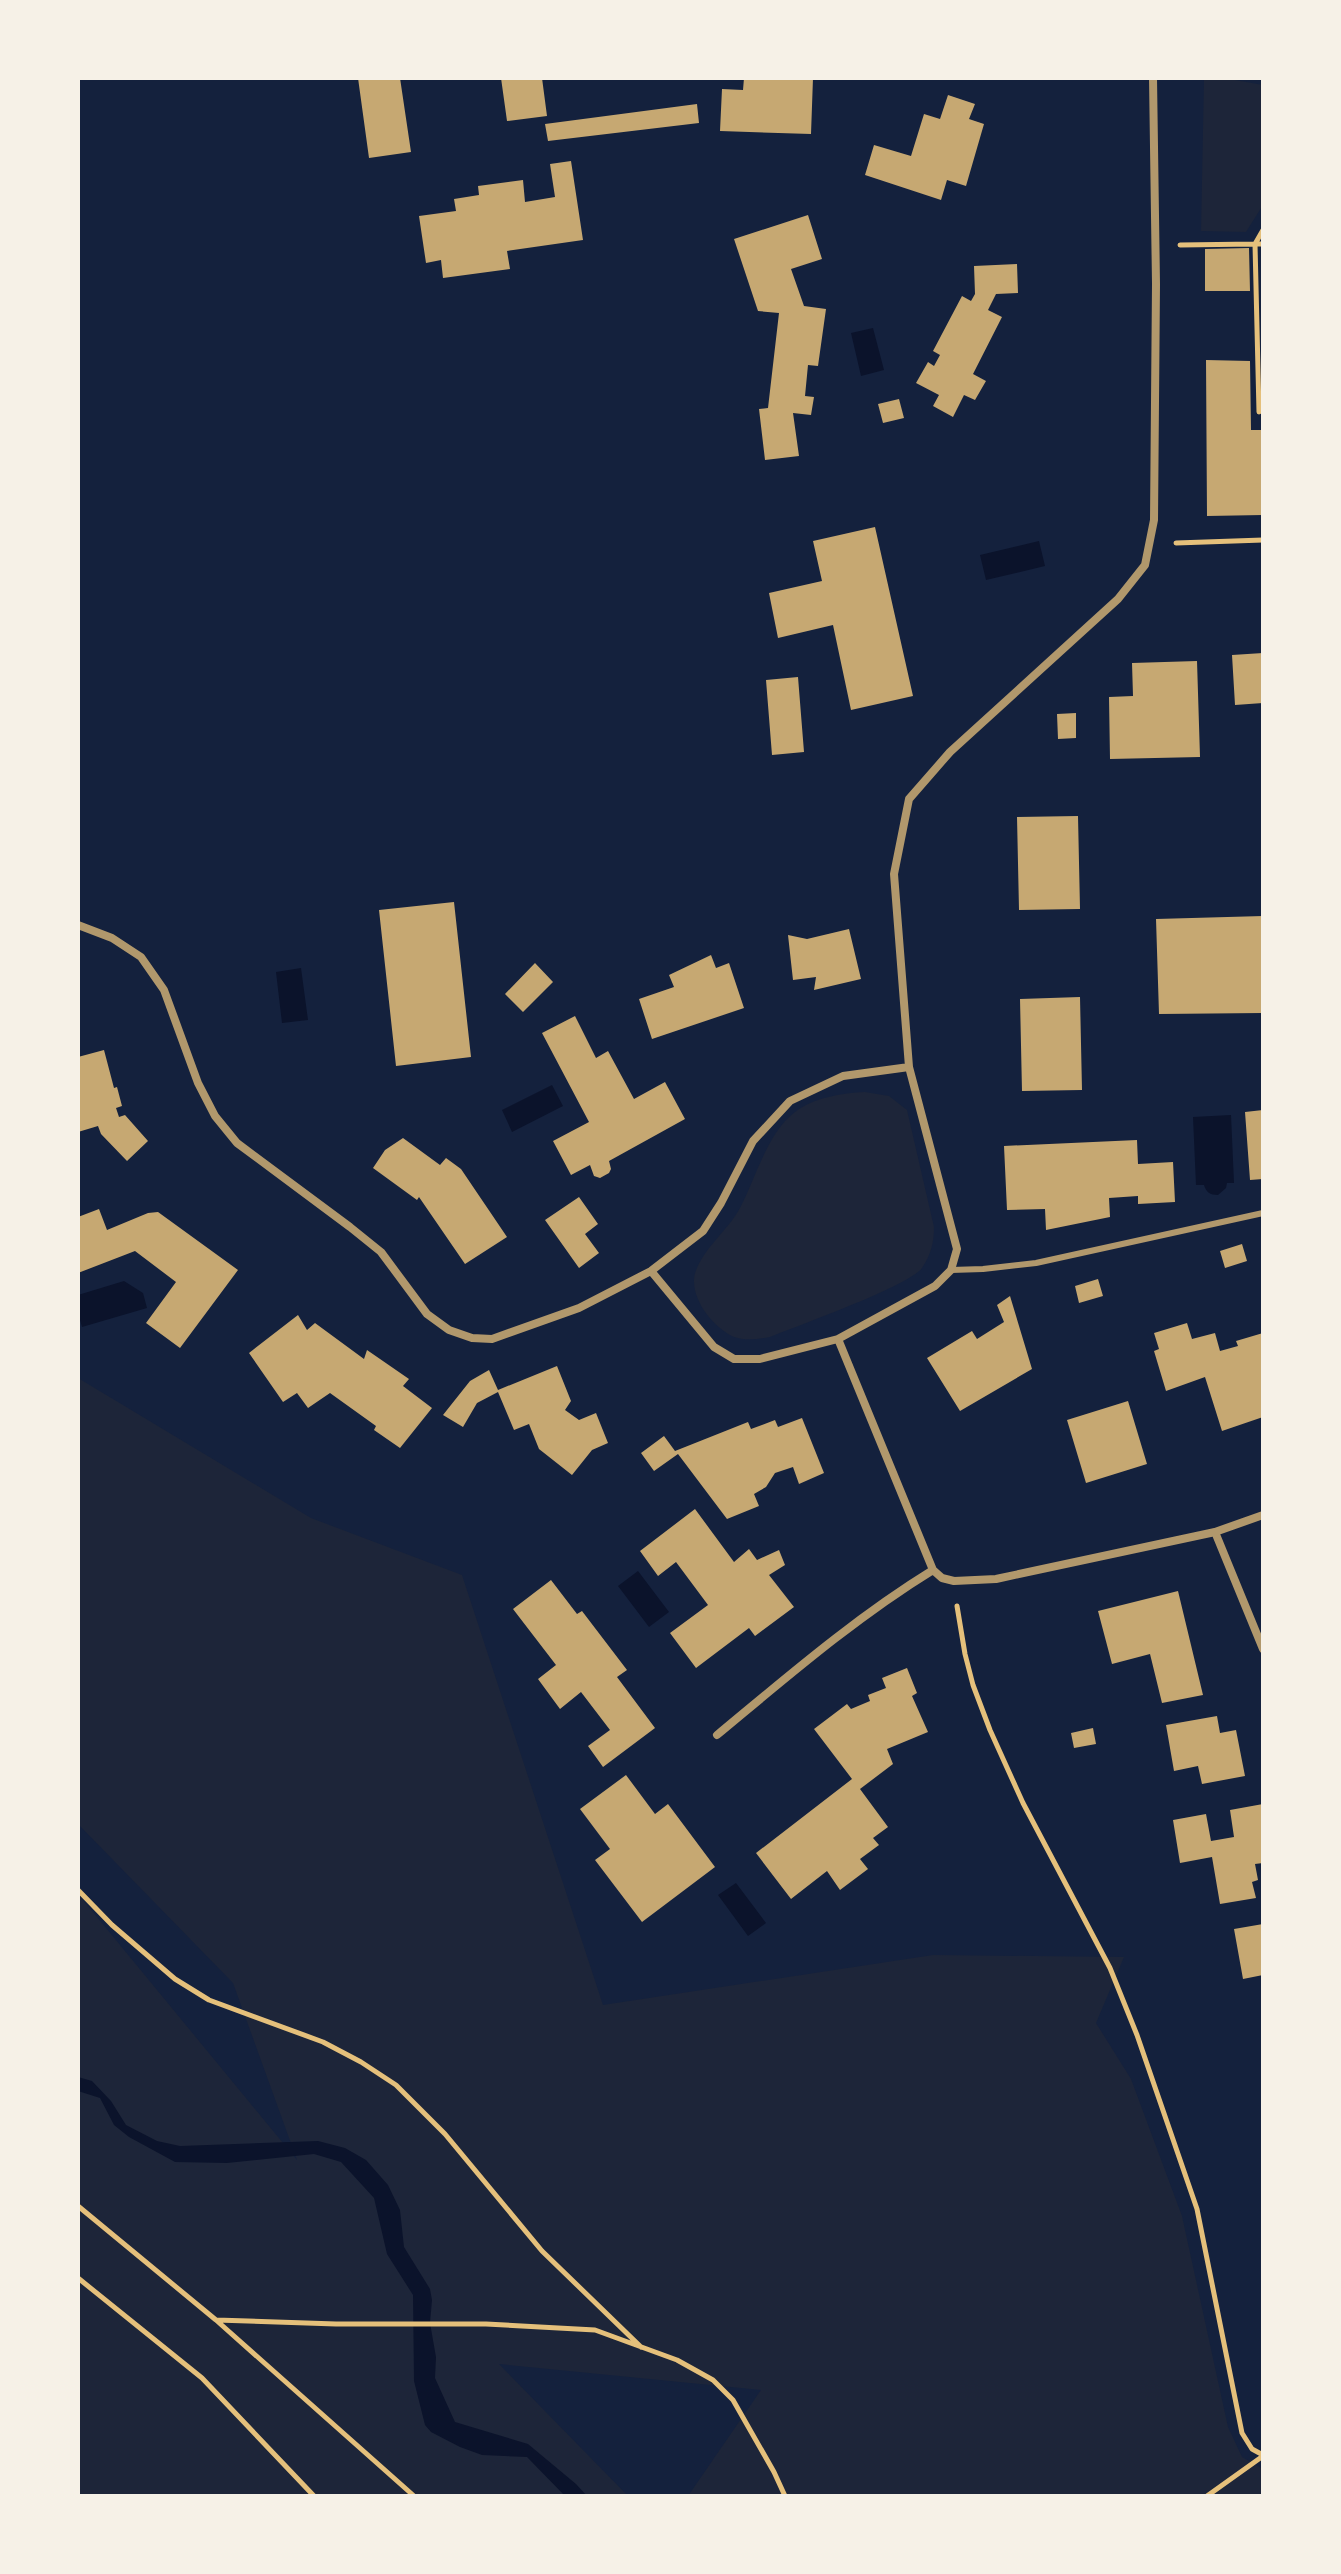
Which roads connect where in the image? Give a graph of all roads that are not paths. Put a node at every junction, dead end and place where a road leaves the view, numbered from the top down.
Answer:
1 (1153, 78) edge
2 (78, 925) edge
3 (909, 1067) junction
4 (1263, 1213) edge
5 (951, 1270) junction
6 (651, 1271) junction
7 (838, 1339) junction
8 (1263, 1515) edge
9 (1215, 1532) junction
10 (933, 1570) junction
11 (1263, 1649) edge
12 (717, 1735) dead end

1 - 3 street
2 - 6 street
3 - 5 street
3 - 6 street
4 - 5 lane
5 - 7 street
6 - 7 street
7 - 10 street
8 - 9 street
9 - 10 street
9 - 11 street
10 - 12 street

